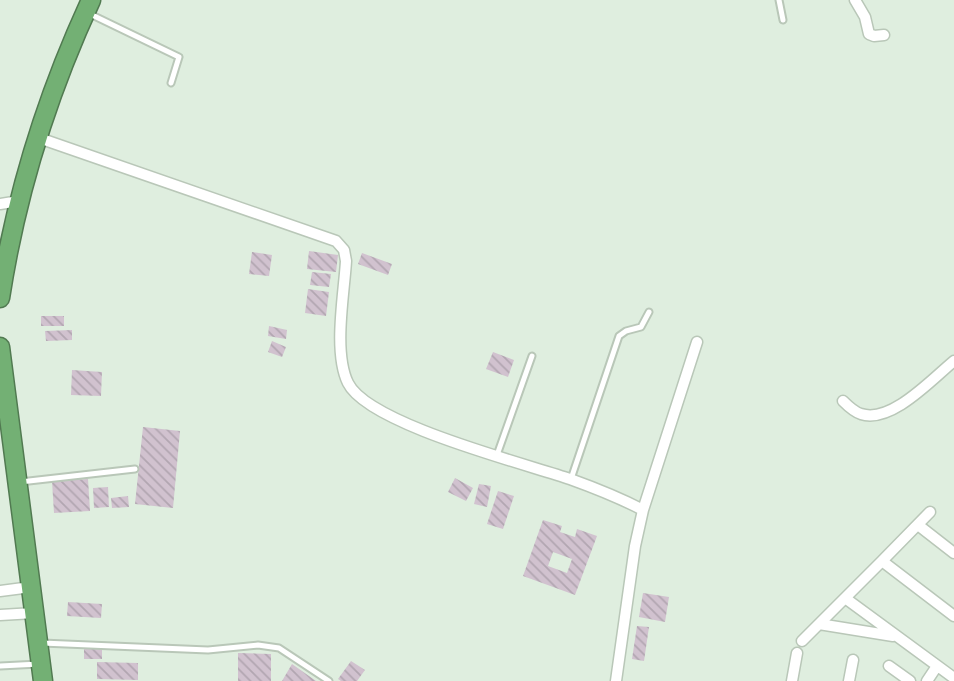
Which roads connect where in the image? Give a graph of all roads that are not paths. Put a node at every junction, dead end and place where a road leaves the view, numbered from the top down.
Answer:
1 (779, 0) edge
2 (855, 0) edge
3 (88, 6) edge
4 (783, 20) dead end
5 (884, 35) dead end
6 (171, 83) dead end
7 (36, 136) junction
8 (19, 201) junction
9 (0, 204) edge
10 (0, 298) edge
11 (649, 312) dead end
12 (697, 342) dead end
13 (0, 347) edge
14 (533, 356) dead end
15 (954, 361) edge
16 (843, 401) dead end
17 (497, 455) junction
18 (135, 468) dead end
19 (571, 479) junction
20 (17, 482) junction
21 (643, 510) junction
22 (930, 512) dead end
23 (918, 525) junction
24 (954, 553) edge
25 (882, 561) junction
26 (31, 587) junction
27 (0, 591) edge
28 (845, 598) junction
29 (34, 613) junction
30 (0, 615) edge
31 (954, 616) edge
32 (819, 624) junction
33 (897, 636) junction
34 (802, 641) dead end
35 (38, 643) junction
36 (797, 653) dead end
37 (853, 660) dead end
38 (0, 666) edge
39 (889, 666) dead end
40 (937, 666) junction
41 (42, 673) edge
42 (954, 678) edge
43 (329, 681) edge
44 (616, 681) edge
45 (792, 681) edge
46 (849, 681) edge
47 (910, 681) edge
48 (927, 681) edge

1 - 4 lane
2 - 5 street
3 - 6 lane
3 - 7 highway
7 - 8 highway
7 - 17 street
8 - 9 street
8 - 10 highway
11 - 19 lane
12 - 21 street
13 - 20 highway
14 - 17 lane
15 - 16 street
17 - 19 street
18 - 20 lane
19 - 21 street
20 - 26 highway
21 - 44 street
22 - 23 street
23 - 24 street
23 - 25 street
25 - 28 street
25 - 31 street
26 - 27 street
26 - 29 highway
28 - 32 street
28 - 33 street
29 - 30 street
29 - 35 highway
32 - 33 street
32 - 34 street
33 - 40 street
35 - 41 highway
35 - 43 lane
36 - 45 street
37 - 46 street
38 - 41 lane
39 - 47 street
40 - 42 street
40 - 48 street

